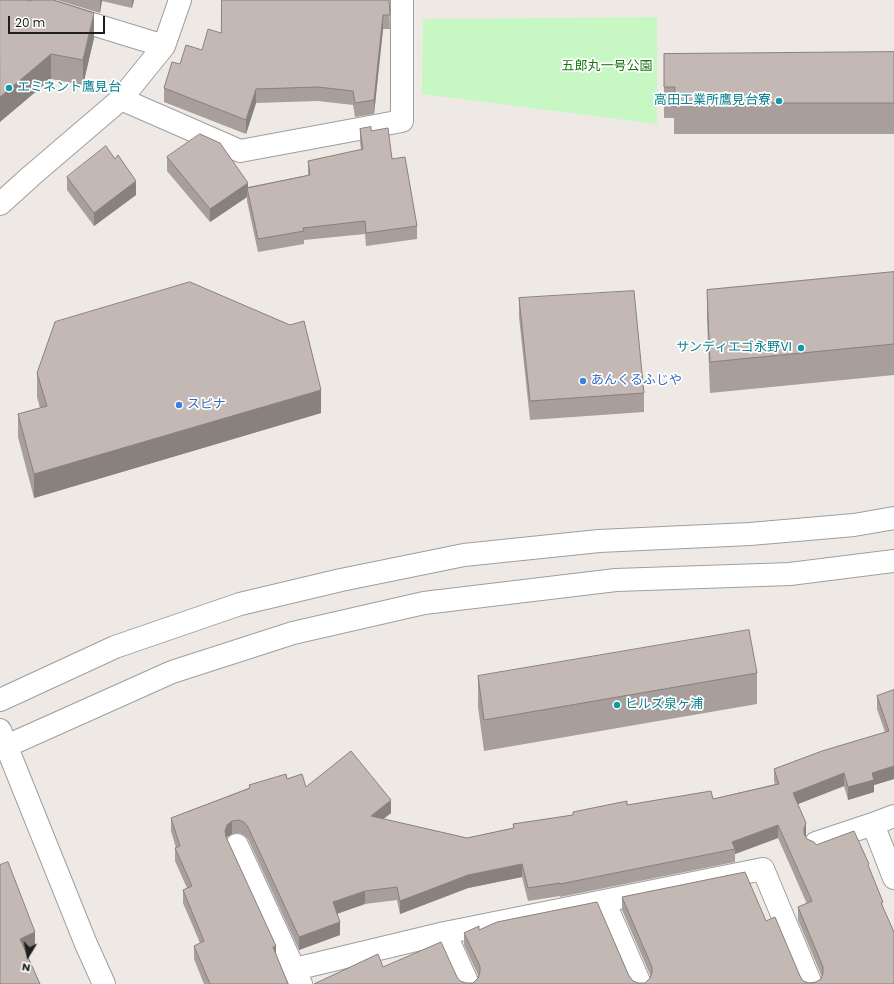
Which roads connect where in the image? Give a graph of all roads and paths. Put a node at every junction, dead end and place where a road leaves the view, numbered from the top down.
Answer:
1 (14, 0) edge
2 (180, 0) edge
3 (402, 0) edge
4 (164, 46) junction
5 (120, 99) junction
6 (0, 204) edge
7 (894, 518) edge
8 (894, 561) edge
9 (0, 700) edge
10 (2, 741) edge
11 (894, 816) edge
12 (874, 824) junction
13 (816, 843) edge
14 (237, 845) dead end
15 (894, 878) edge
16 (604, 900) junction
17 (445, 933) junction
18 (298, 976) edge
19 (104, 984) edge
20 (468, 984) edge
21 (640, 984) edge
22 (811, 984) edge

1 - 4 street
2 - 4 street
3 - 5 street
4 - 5 street
5 - 6 street
7 - 9 street
8 - 10 street
10 - 19 street
11 - 12 street
12 - 13 street
12 - 15 street
14 - 18 street
16 - 17 street
16 - 21 street
16 - 22 street
17 - 18 street
17 - 20 street

